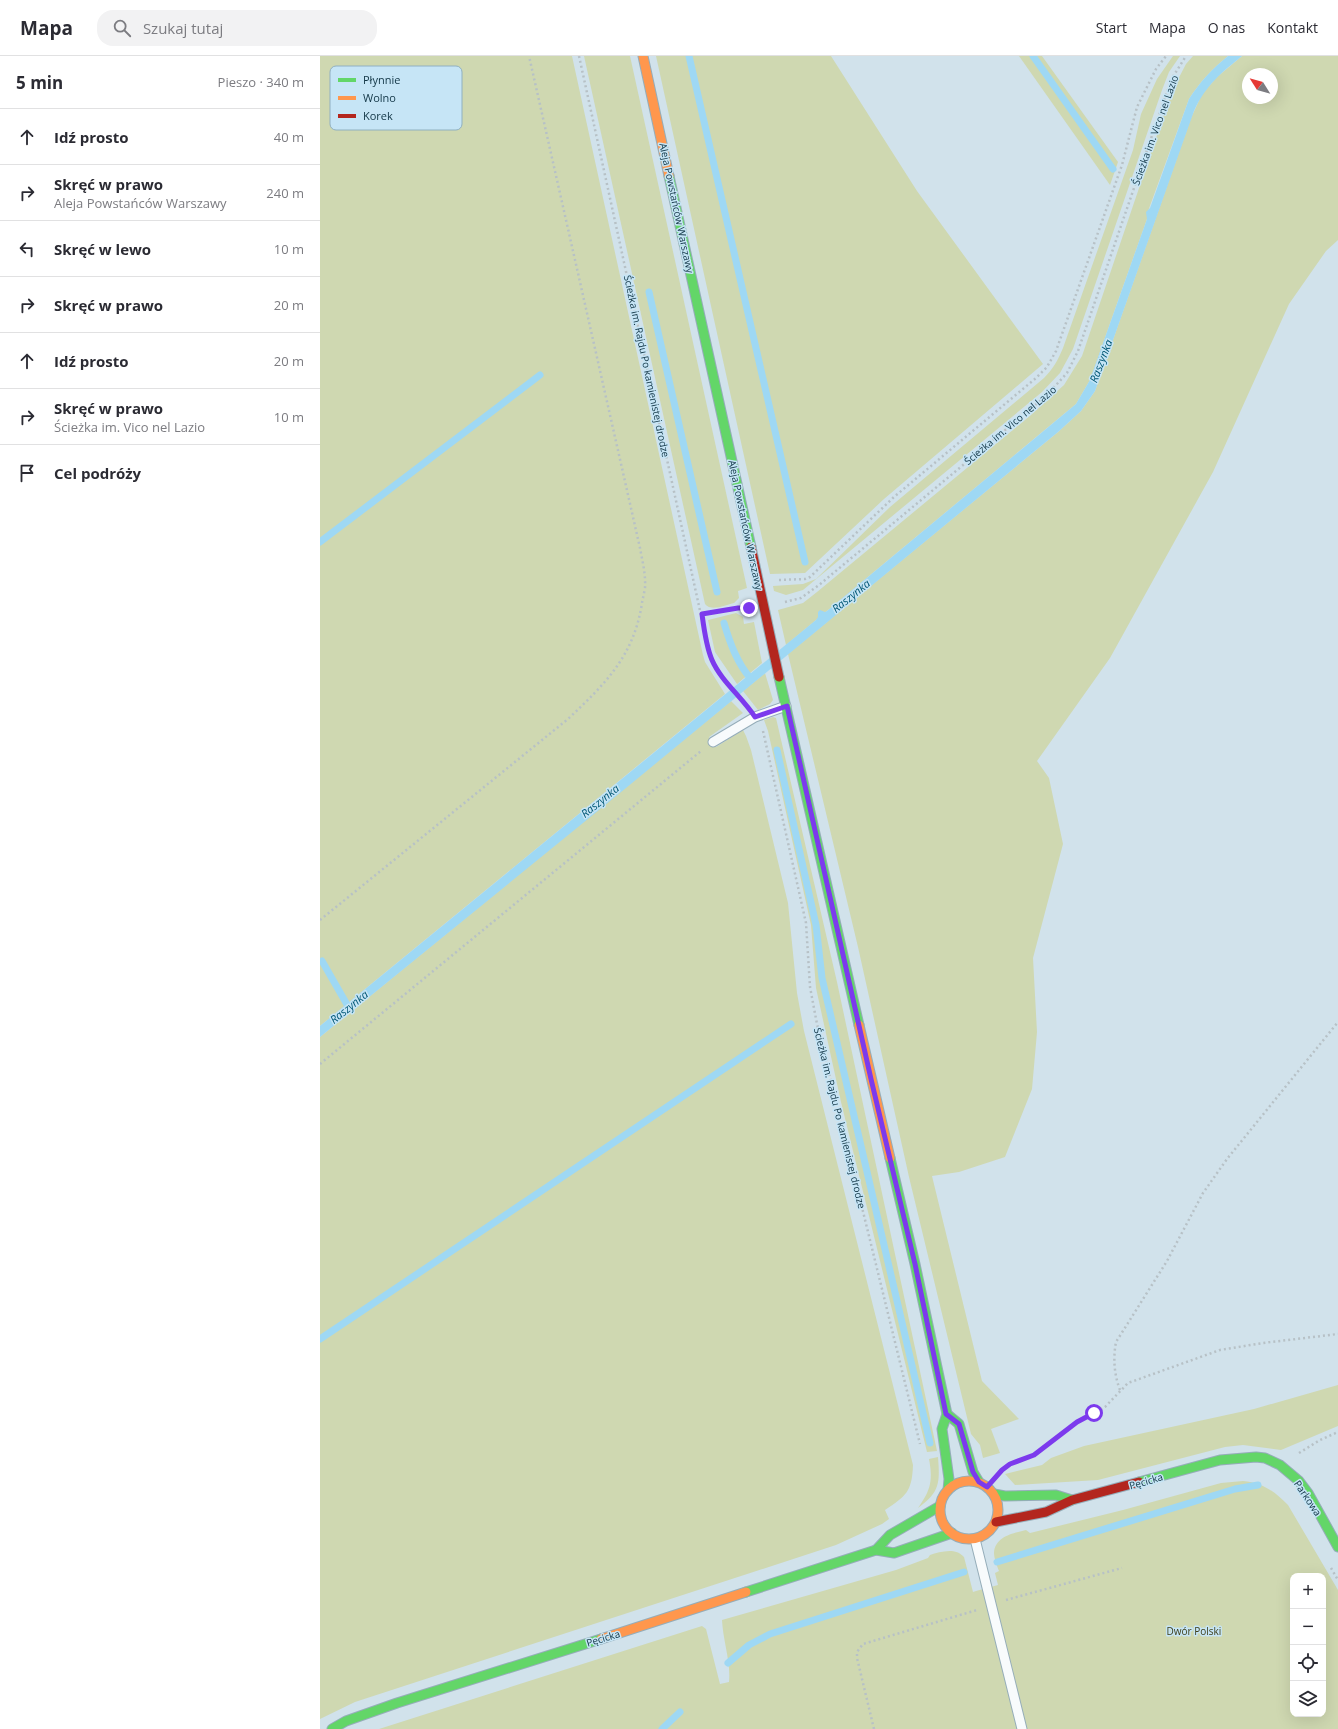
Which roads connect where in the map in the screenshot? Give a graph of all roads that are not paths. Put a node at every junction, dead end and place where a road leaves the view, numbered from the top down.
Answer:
1 (644, 56) edge
2 (787, 706) junction
3 (712, 742) road end
4 (946, 1414) junction
5 (1220, 1460) joint
6 (979, 1482) junction
7 (948, 1490) junction
8 (994, 1494) junction
9 (1072, 1500) junction
10 (940, 1506) junction
11 (996, 1522) junction
12 (952, 1533) junction
13 (975, 1539) junction
14 (1338, 1547) edge
15 (876, 1550) junction
16 (332, 1729) edge
17 (1022, 1729) edge

1 - 2 street, Aleja Powstańców Warszawy
2 - 3 lane
2 - 4 street, Aleja Powstańców Warszawy
4 - 6 street
4 - 7 street, Aleja Powstańców Warszawy
5 - 9 street, Pęcicka
5 - 14 street, Parkowa
6 - 7 street
6 - 8 street
7 - 10 street
8 - 9 street, Pęcicka
8 - 11 street
9 - 11 street, Pęcicka
10 - 12 street
10 - 15 street, Pęcicka
11 - 13 street
12 - 13 street
12 - 15 street, Pęcicka
13 - 17 lane
15 - 16 street, Pęcicka

